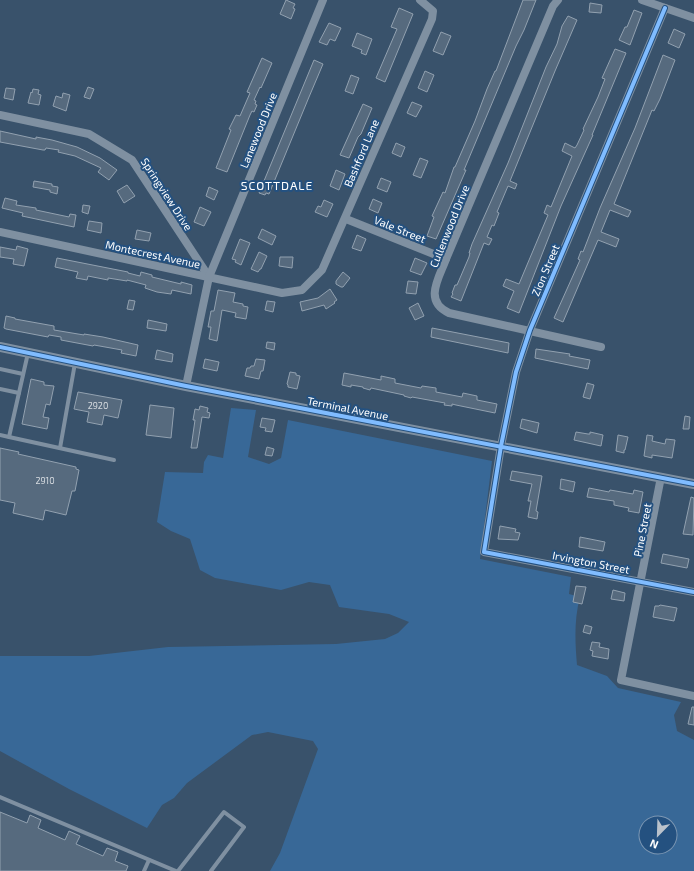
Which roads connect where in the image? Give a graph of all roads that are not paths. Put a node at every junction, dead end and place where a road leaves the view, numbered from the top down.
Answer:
1 (323, 0) edge
2 (420, 0) edge
3 (558, 0) edge
4 (642, 0) edge
5 (665, 8) junction
6 (694, 18) edge
7 (0, 115) edge
8 (346, 219) junction
9 (0, 232) edge
10 (446, 259) junction
11 (209, 277) junction
12 (302, 290) joint
13 (530, 330) junction
14 (0, 347) edge
15 (602, 347) dead end
16 (28, 352) junction
17 (75, 362) junction
18 (0, 369) edge
19 (23, 374) junction
20 (186, 386) junction
21 (0, 390) edge
22 (19, 393) junction
23 (0, 435) edge
24 (9, 437) junction
25 (501, 446) junction
26 (60, 448) junction
27 (114, 460) dead end
28 (661, 477) junction
29 (694, 484) edge
30 (484, 552) joint
31 (641, 581) junction
32 (694, 592) edge
33 (694, 696) edge
34 (0, 797) edge
35 (149, 860) junction
36 (144, 871) edge
37 (177, 871) edge
38 (211, 871) edge

1 - 11 street, Lanewood Drive
2 - 8 street, Bashford Lane
3 - 10 street, Cullenwood Drive
4 - 5 street
5 - 6 street
5 - 13 street, Zion Street
7 - 11 street, Springview Drive
8 - 10 street, Vale Street
8 - 12 street, Bashford Lane
9 - 11 street, Montecrest Avenue
10 - 13 street, Cullenwood Drive
11 - 12 street, Montecrest Avenue
11 - 20 street, Lanewood Drive
13 - 15 street, Cullenwood Drive
13 - 25 street, Zion Street
14 - 16 street, Terminal Avenue
16 - 17 street, Terminal Avenue
16 - 19 lane
17 - 20 street, Terminal Avenue
17 - 26 lane
18 - 19 lane
19 - 22 lane
20 - 25 street, Terminal Avenue
21 - 22 lane
22 - 24 lane
23 - 24 lane
24 - 26 lane
25 - 28 street, Terminal Avenue
25 - 30 street, Zion Street
26 - 27 lane
28 - 29 street, Terminal Avenue
28 - 31 street, Pine Street
30 - 31 street, Irvington Street
31 - 32 street, Irvington Street
31 - 33 street, Pine Street
34 - 35 lane
35 - 36 lane
35 - 37 lane
37 - 38 lane

